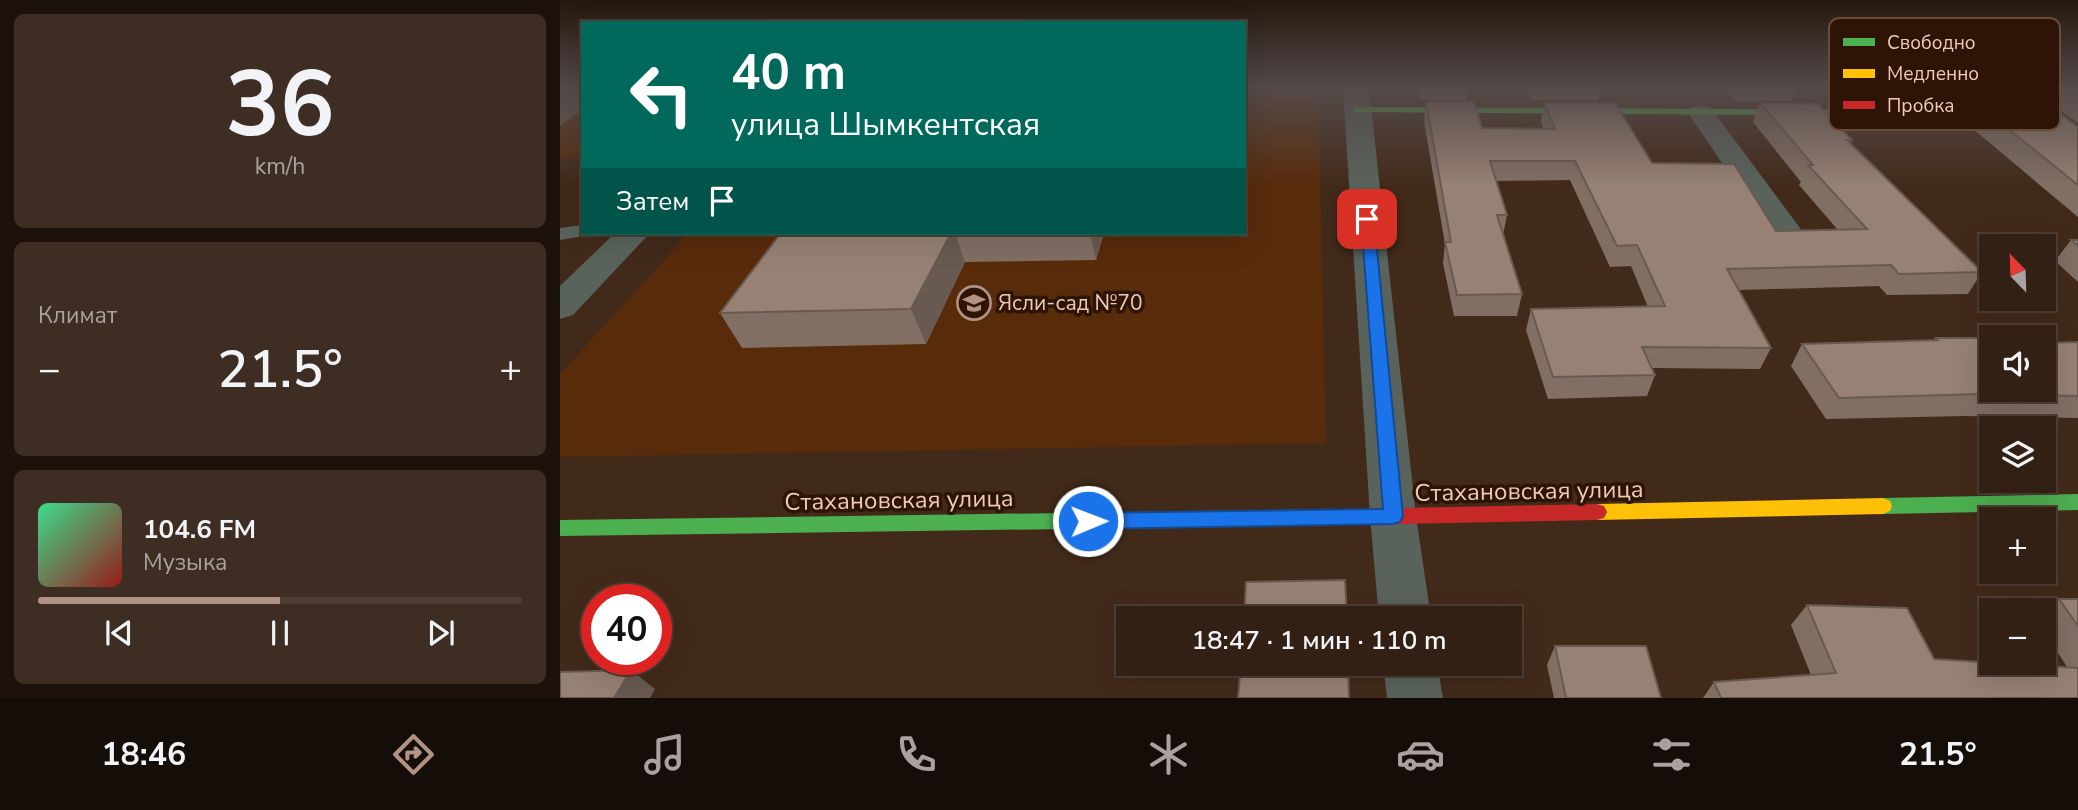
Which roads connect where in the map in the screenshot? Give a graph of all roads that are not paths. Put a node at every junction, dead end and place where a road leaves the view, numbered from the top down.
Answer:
1 (1359, 121) edge
2 (1706, 121) edge
3 (2060, 125) edge
4 (2078, 139) edge
5 (581, 231) edge
6 (560, 234) edge
7 (632, 235) edge
8 (1788, 235) edge
9 (560, 307) edge
10 (2078, 502) edge
11 (1393, 516) junction
12 (560, 528) edge
13 (1404, 606) edge
14 (1412, 676) edge
15 (1415, 698) edge

1 - 11 street
2 - 8 street
3 - 4 street
5 - 6 lane
7 - 9 street
10 - 11 street, Стахановская улица
11 - 12 street, Стахановская улица
11 - 13 street
14 - 15 street

